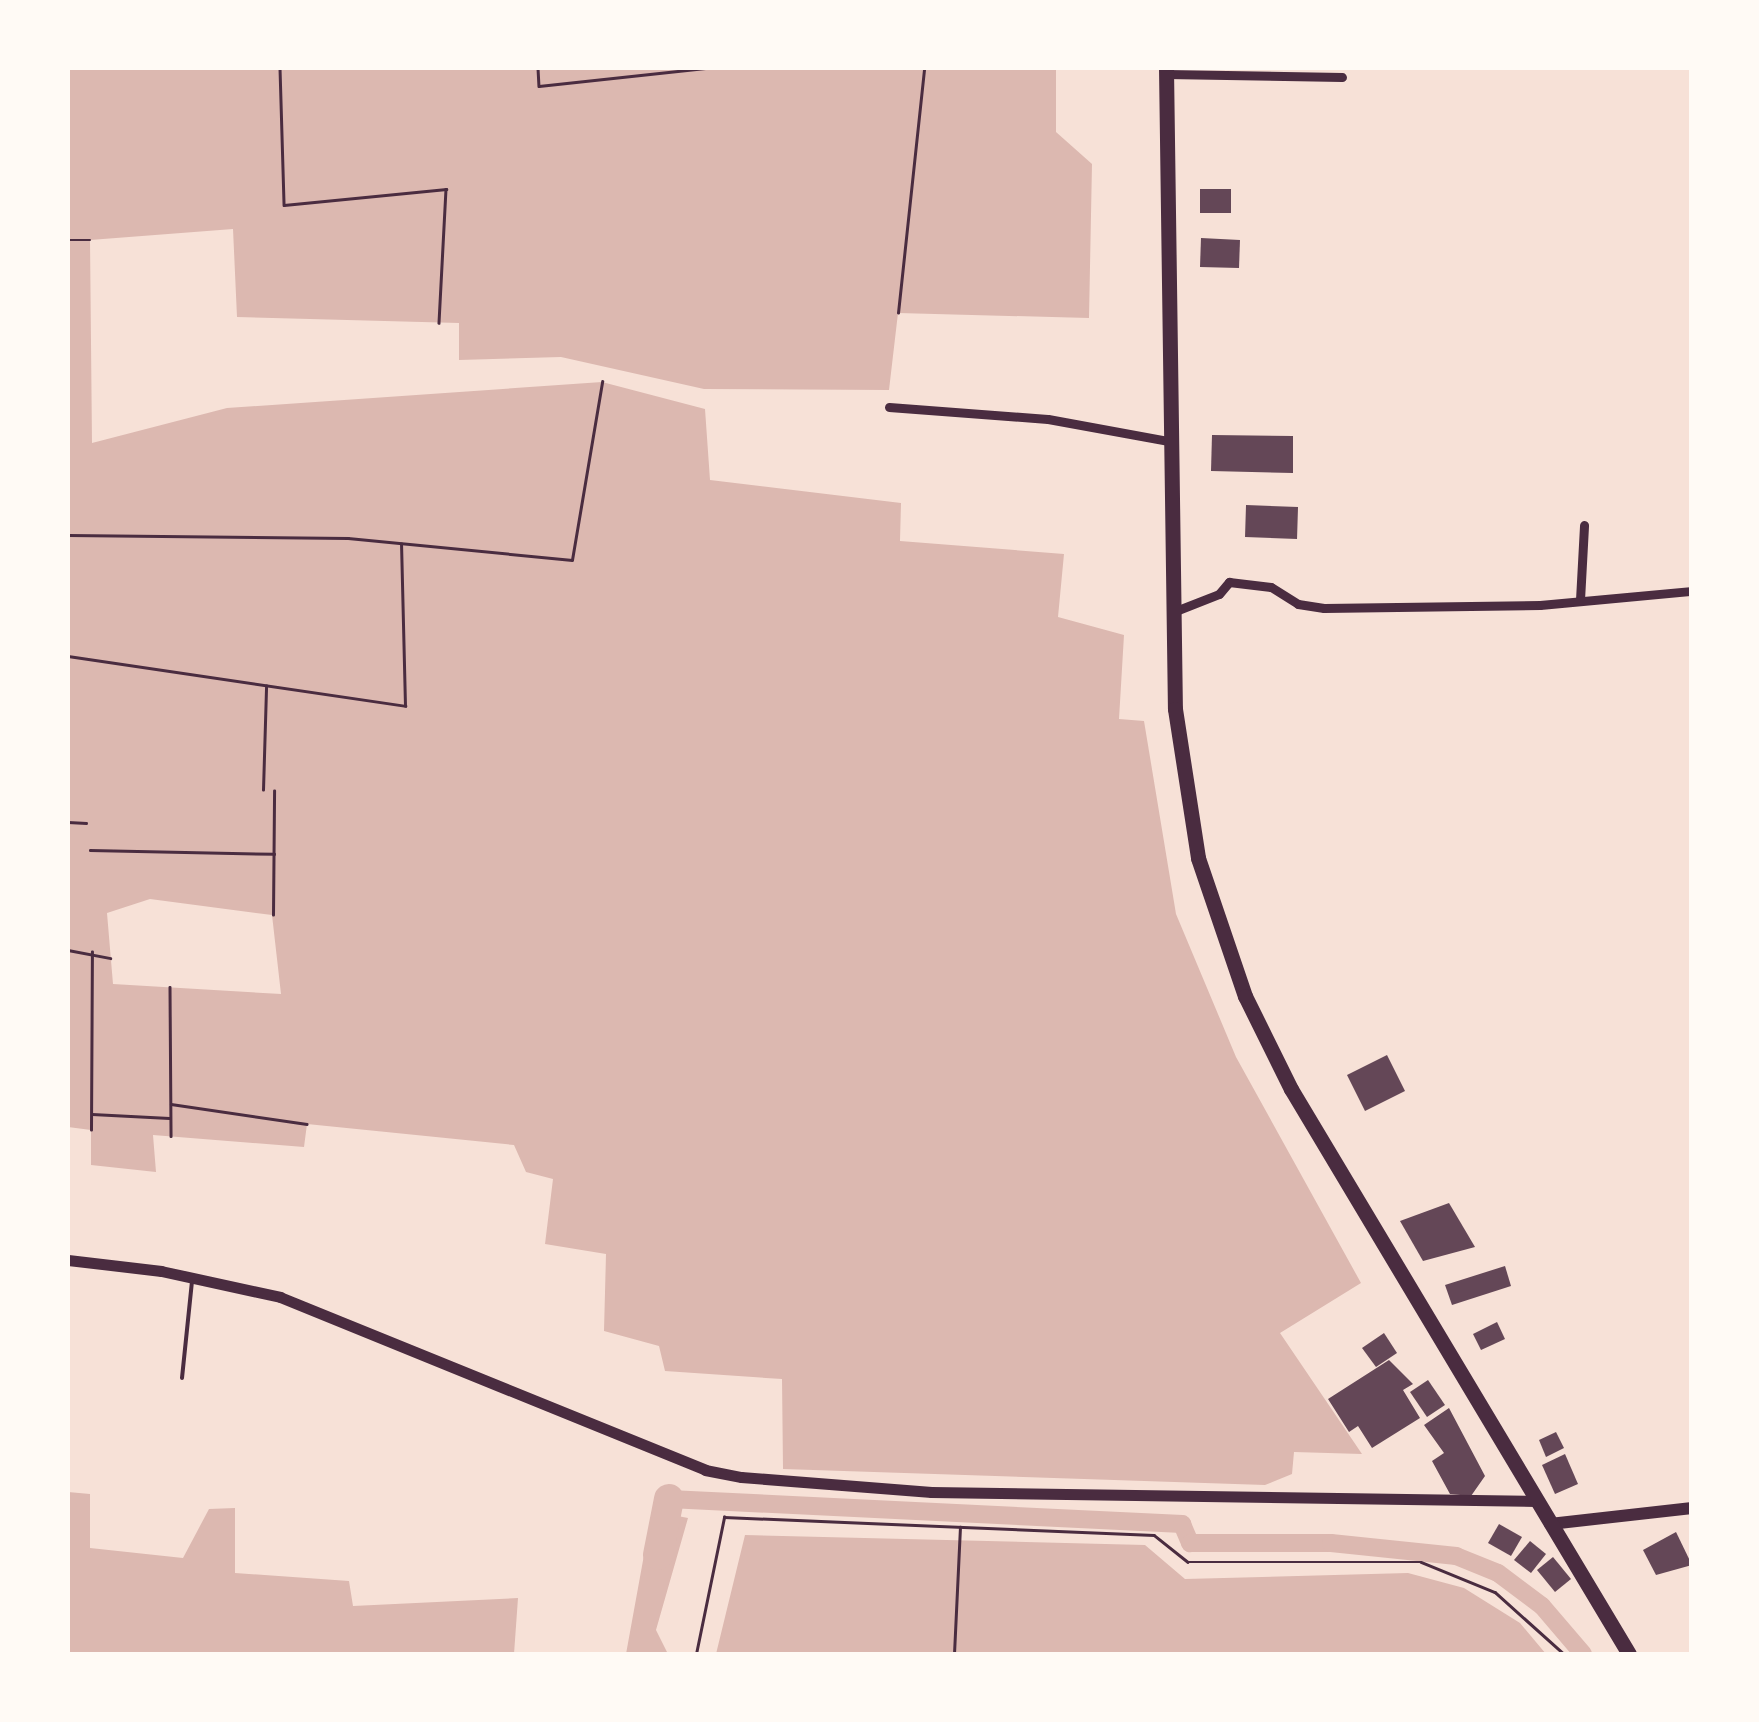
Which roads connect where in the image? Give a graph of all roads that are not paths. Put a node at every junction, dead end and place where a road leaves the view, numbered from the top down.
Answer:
1 (1166, 71) edge
2 (1342, 77) dead end
3 (889, 407) dead end
4 (1173, 442) junction
5 (1584, 525) dead end
6 (1692, 591) edge
7 (1580, 600) junction
8 (1173, 612) junction
9 (68, 1260) edge
10 (192, 1277) junction
11 (182, 1378) dead end
12 (1536, 1501) junction
13 (1692, 1508) edge
14 (1550, 1524) junction
15 (1630, 1654) edge

1 - 2 street
1 - 4 highway
3 - 4 street
4 - 8 highway
5 - 7 street
6 - 7 street
7 - 8 street
8 - 12 highway
9 - 10 street
10 - 11 lane
10 - 12 street
12 - 14 highway
13 - 14 main road
14 - 15 highway

